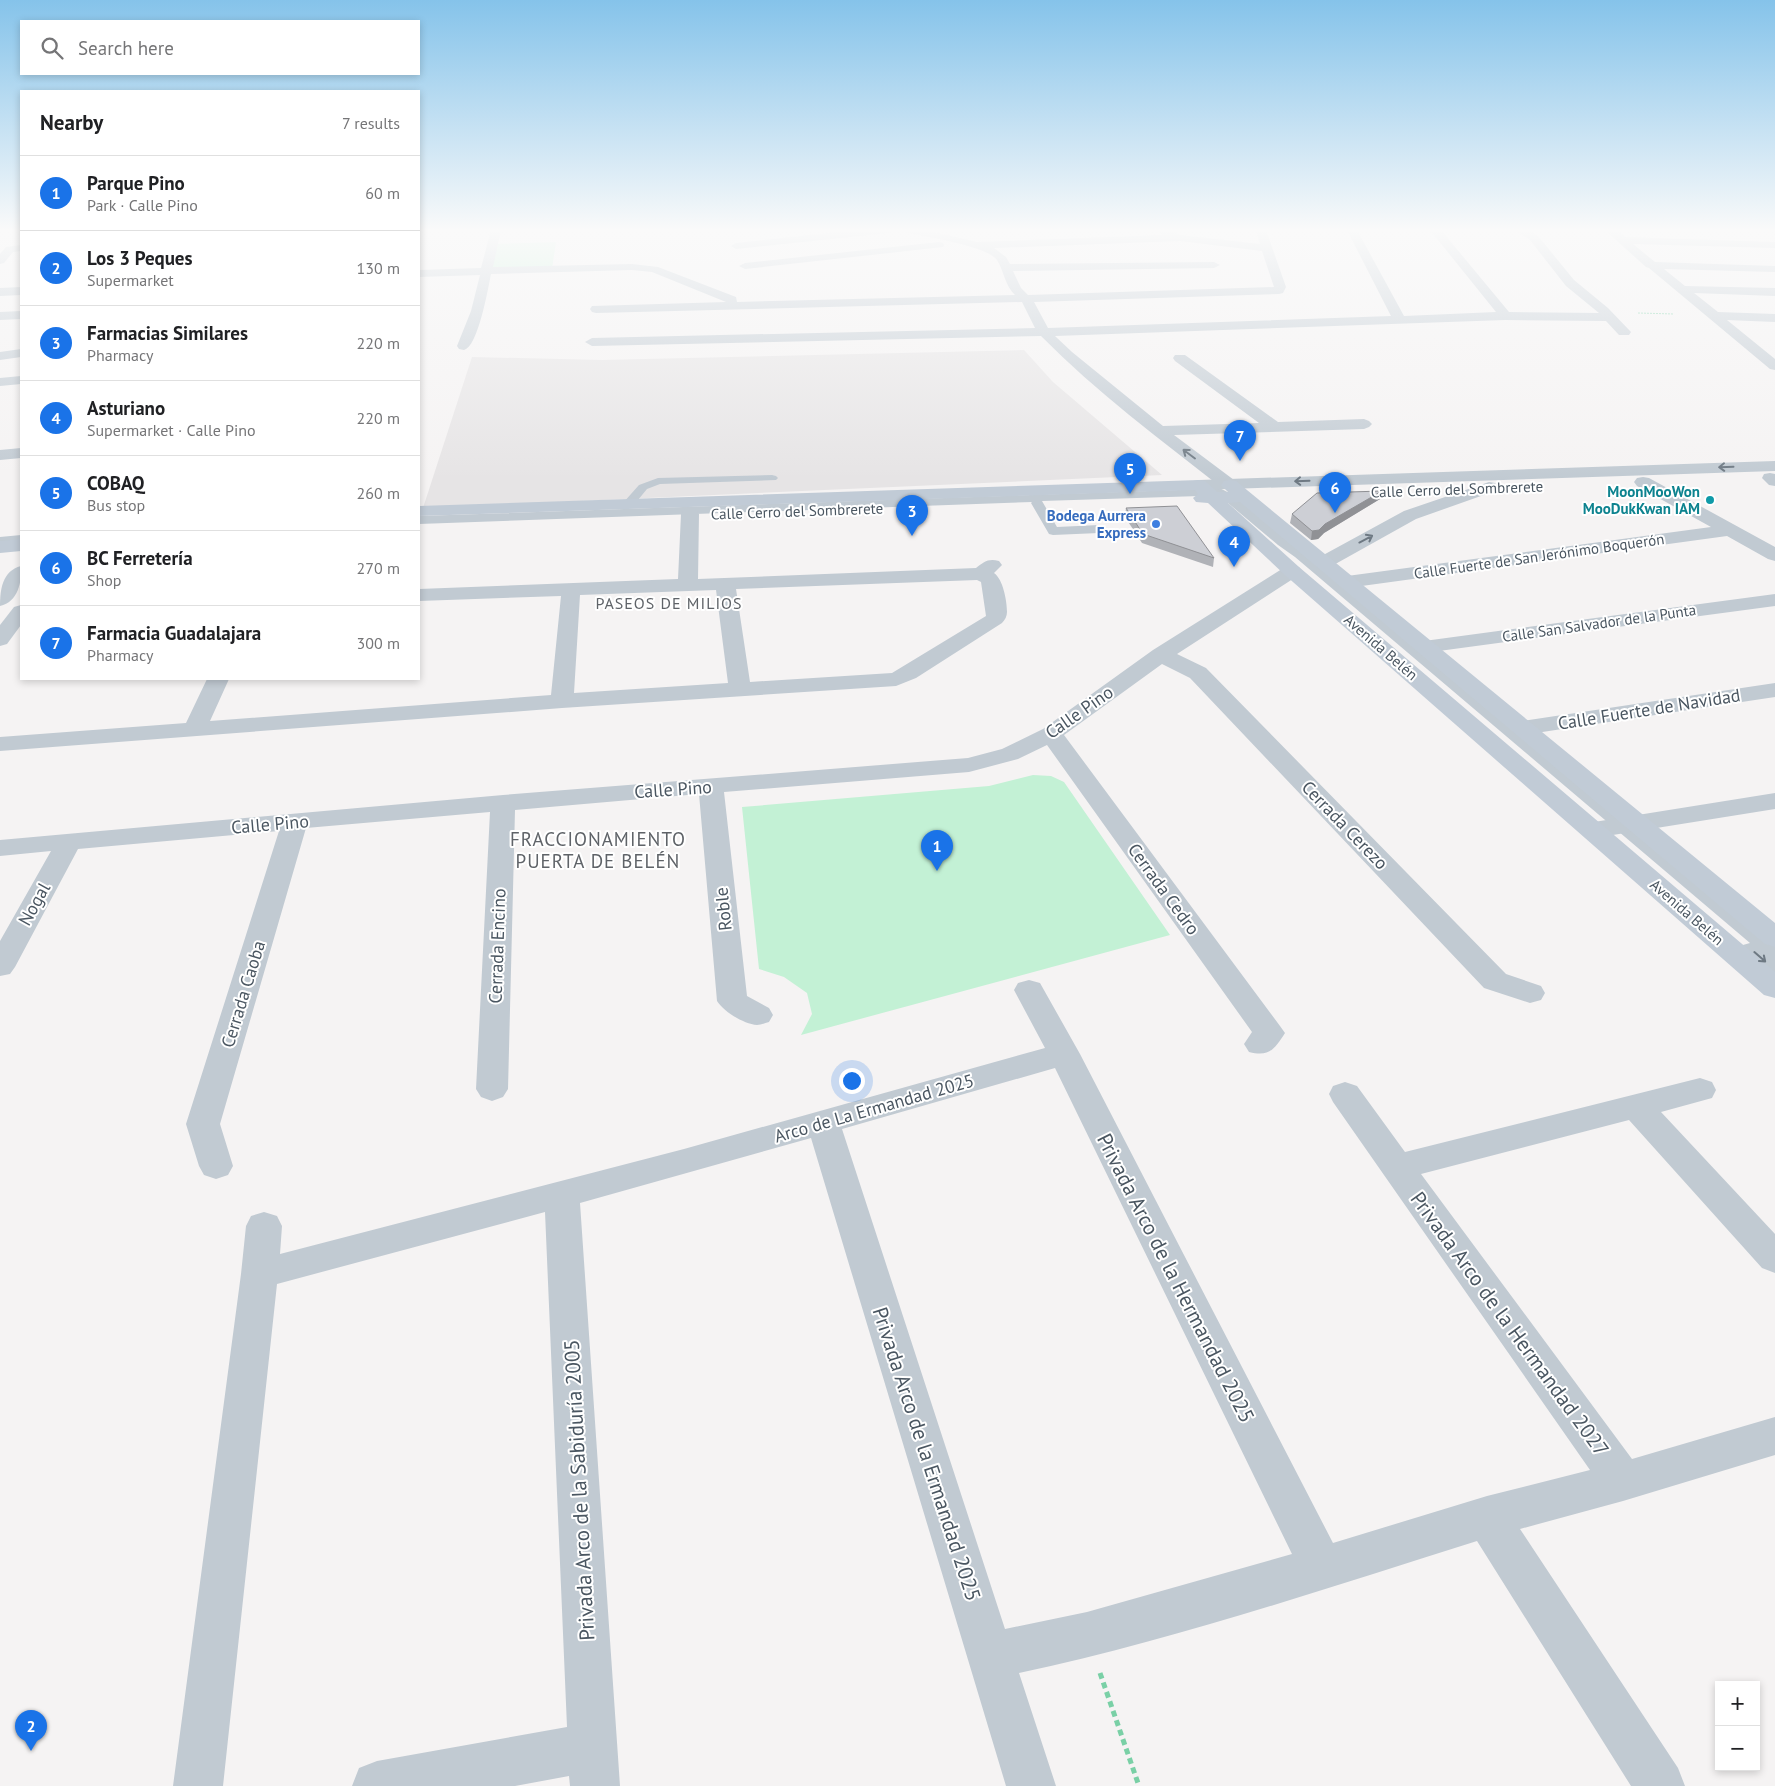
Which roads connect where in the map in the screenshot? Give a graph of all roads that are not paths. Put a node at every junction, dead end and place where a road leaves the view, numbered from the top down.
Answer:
1 (476, 313) edge
2 (596, 313) edge
3 (1021, 313) edge
4 (1031, 313) edge
5 (1396, 313) edge
6 (1503, 313) edge
7 (1712, 313) edge
8 (1607, 314) joint
9 (20, 315) edge
10 (0, 316) edge
11 (1505, 316) junction
12 (1715, 316) junction
13 (1775, 318) edge
14 (1399, 320) junction
15 (1025, 332) junction
16 (1044, 332) junction
17 (1624, 332) dead end
18 (20, 342) edge
19 (0, 343) edge
20 (1036, 345) dead end
21 (464, 346) dead end
22 (1751, 347) junction
23 (1775, 347) edge
24 (20, 353) edge
25 (0, 356) edge
26 (1180, 358) dead end
27 (1775, 366) edge
28 (20, 380) edge
29 (0, 382) edge
30 (1364, 424) dead end
31 (1275, 427) junction
32 (1159, 432) junction
33 (20, 452) edge
34 (0, 455) edge
35 (1774, 476) edge
36 (772, 478) dead end
37 (1643, 482) junction
38 (1489, 487) junction
39 (1215, 491) junction
40 (629, 503) junction
41 (1037, 503) junction
42 (420, 510) edge
43 (420, 514) edge
44 (690, 514) junction
45 (420, 520) edge
46 (420, 524) edge
47 (1099, 529) dead end
48 (20, 530) edge
49 (1730, 530) junction
50 (0, 532) edge
51 (20, 535) edge
52 (0, 536) edge
53 (20, 539) edge
54 (0, 541) edge
55 (20, 545) edge
56 (0, 547) edge
57 (1775, 555) edge
58 (1323, 563) junction
59 (1292, 571) junction
60 (20, 573) edge
61 (1347, 582) junction
62 (725, 584) junction
63 (688, 585) junction
64 (571, 589) junction
65 (420, 595) edge
66 (0, 600) edge
67 (1775, 600) edge
68 (20, 612) edge
69 (0, 640) edge
70 (1424, 647) junction
71 (1161, 654) junction
72 (218, 680) edge
73 (740, 689) junction
74 (1775, 690) edge
75 (562, 701) junction
76 (1522, 728) junction
77 (195, 729) junction
78 (1050, 734) junction
79 (0, 744) edge
80 (711, 786) junction
81 (1775, 801) edge
82 (502, 803) junction
83 (295, 822) junction
84 (1615, 826) junction
85 (69, 842) junction
86 (0, 848) edge
87 (1775, 938) edge
88 (1775, 954) edge
89 (0, 967) edge
90 (1775, 970) edge
91 (1775, 988) edge
92 (1029, 990) dead end
93 (1530, 993) dead end
94 (758, 1015) dead end
95 (1260, 1044) dead end
96 (1064, 1054) junction
97 (492, 1089) dead end
98 (1700, 1090) dead end
99 (1345, 1094) dead end
100 (1636, 1106) junction
101 (823, 1123) junction
102 (216, 1166) dead end
103 (1397, 1167) junction
104 (562, 1195) junction
105 (264, 1226) dead end
106 (1775, 1258) edge
107 (260, 1274) junction
108 (1775, 1436) edge
109 (1623, 1481) junction
110 (1487, 1516) junction
111 (1322, 1568) junction
112 (991, 1655) junction
113 (594, 1767) edge
114 (198, 1786) edge
115 (377, 1786) edge
116 (1031, 1786) edge
117 (1660, 1786) edge

1 - 21 street
2 - 15 street
3 - 15 street, Avenida Belén
4 - 16 street, Avenida Belén
5 - 14 street
6 - 11 street
7 - 12 street
8 - 11 street
8 - 17 street
9 - 10 street
11 - 14 street
12 - 13 street
12 - 22 street
14 - 16 street
15 - 16 street
15 - 20 street, Avenida Belén
16 - 32 street, Avenida Belén
18 - 19 street
22 - 23 street
22 - 27 street
24 - 25 street
26 - 31 street
28 - 29 street
30 - 31 street
31 - 32 street
39 -> 32 street, Avenida Belén
33 - 34 street
35 - 37 street, Calle Cerro del Sombrerete
35 -> 39 street, Calle Cerro del Sombrerete
36 - 40 lane
37 - 38 street, Calle Cerro del Sombrerete
37 - 49 street
38 - 39 street, Calle Cerro del Sombrerete
58 -> 38 street
39 - 40 main road, Calle Cerro del Sombrerete
39 - 41 main road, Calle Cerro del Sombrerete
39 - 43 lane
39 - 45 lane
39 - 58 main road, Avenida Belén
39 - 59 main road, Avenida Belén
39 - 84 lane
40 - 42 main road, Calle Cerro del Sombrerete
41 - 44 main road, Calle Cerro del Sombrerete
41 - 47 lane
44 - 46 main road, Calle Cerro del Sombrerete
44 - 63 street
48 - 50 main road
49 - 57 street
49 - 61 street, Calle Fuerte de San Jerónimo Boquerón
51 - 52 lane
53 - 54 lane
55 - 56 main road
58 - 61 main road, Avenida Belén
59 - 71 street, Calle Pino
59 - 84 main road, Avenida Belén
60 - 66 street
61 - 70 main road, Avenida Belén
62 - 63 street
62 - 73 street
62 - 73 street
63 - 64 street
64 - 65 street
64 - 75 street
67 - 70 street, Calle San Salvador de la Punta
68 - 69 street
70 - 76 main road, Avenida Belén
71 - 78 street, Calle Pino
71 - 93 street, Cerrada Cerezo
72 - 77 street
73 - 75 street
74 - 76 street, Calle Fuerte de Navidad
75 - 77 street
76 - 84 main road, Avenida Belén
77 - 79 street
78 - 80 street, Calle Pino
78 - 95 street, Cerrada Cedro
80 - 82 street, Calle Pino
80 - 94 street, Roble
81 - 84 street
82 - 83 street, Calle Pino
82 - 97 street, Cerrada Encino
83 - 85 street, Calle Pino
83 - 102 street, Cerrada Caoba
84 - 87 main road, Avenida Belén
84 - 88 lane
84 -> 90 lane
84 - 91 main road, Avenida Belén
85 - 86 street, Calle Pino
85 - 89 street, Nogal
92 - 96 street, Privada Arco de la Hermandad 2025
96 - 101 street, Arco de La Ermandad 2025
96 - 111 street, Privada Arco de la Hermandad 2025
98 - 100 street, Privada Arco de la Hermandad 2027
99 - 103 street, Privada Arco de la Hermandad 2027
100 - 103 street, Privada Arco de la Hermandad 2027
100 - 106 street
101 - 104 street, Arco de La Ermandad 2025
101 - 112 street, Privada Arco de la Ermandad 2025
103 - 109 street, Privada Arco de la Hermandad 2027
104 - 107 street
104 - 113 street, Privada Arco de la Sabiduría 2005
105 - 107 street
107 - 114 street
108 - 109 street, Privada Arco de la Hermandad 2027
109 - 110 street, Privada Arco de la Hermandad 2027
110 - 111 street
110 - 117 street
111 - 112 street
112 - 116 street, Privada Arco de la Ermandad 2025
113 - 115 street

